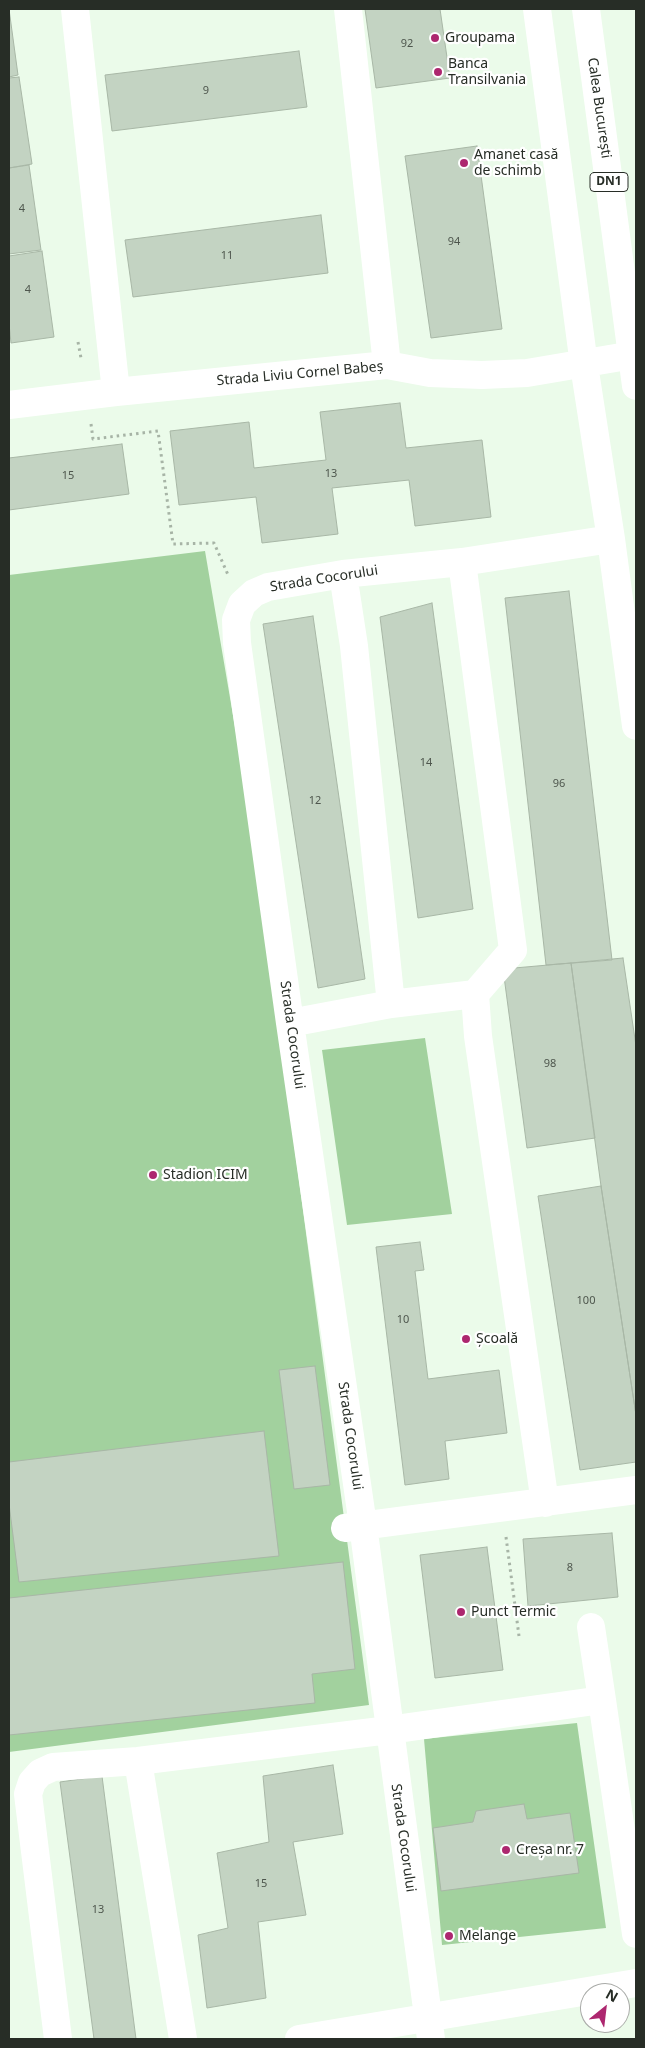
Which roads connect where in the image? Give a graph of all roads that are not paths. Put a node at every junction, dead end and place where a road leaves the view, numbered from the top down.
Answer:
1 (75, 9) edge
2 (348, 9) edge
3 (537, 9) edge
4 (586, 9) edge
5 (633, 355) junction
6 (387, 365) junction
7 (584, 365) junction
8 (636, 386) edge
9 (116, 392) junction
10 (9, 405) edge
11 (611, 540) junction
12 (462, 562) junction
13 (343, 574) junction
14 (636, 726) edge
15 (475, 994) junction
16 (391, 1004) junction
17 (290, 1023) junction
18 (636, 1490) edge
19 (545, 1503) junction
20 (354, 1527) junction
21 (590, 1627) dead end
22 (602, 1700) junction
23 (388, 1730) junction
24 (138, 1761) junction
25 (636, 1934) edge
26 (636, 1983) edge
27 (429, 2028) edge
28 (58, 2039) edge
29 (183, 2039) edge
30 (299, 2039) edge

1 - 9 street
2 - 6 street
3 - 7 street
4 - 5 street, Calea București / DN1
5 - 7 street, Strada Liviu Cornel Babeș
5 - 8 street, Calea București / DN1
6 - 7 street, Strada Liviu Cornel Babeș
6 - 9 street, Strada Liviu Cornel Babeș
7 - 11 street
9 - 10 street, Strada Liviu Cornel Babeș
11 - 12 street, Strada Cocorului
11 - 14 street
12 - 13 street, Strada Cocorului
12 - 15 street
13 - 16 street
13 - 17 street, Strada Cocorului
15 - 16 street
15 - 19 street
16 - 17 street
17 - 20 street, Strada Cocorului
18 - 19 street
19 - 20 street
20 - 23 street, Strada Cocorului
21 - 22 street
22 - 23 street
22 - 25 street
23 - 24 street
23 - 27 street, Strada Cocorului
24 - 28 street
24 - 29 street
26 - 27 street
27 - 30 street

